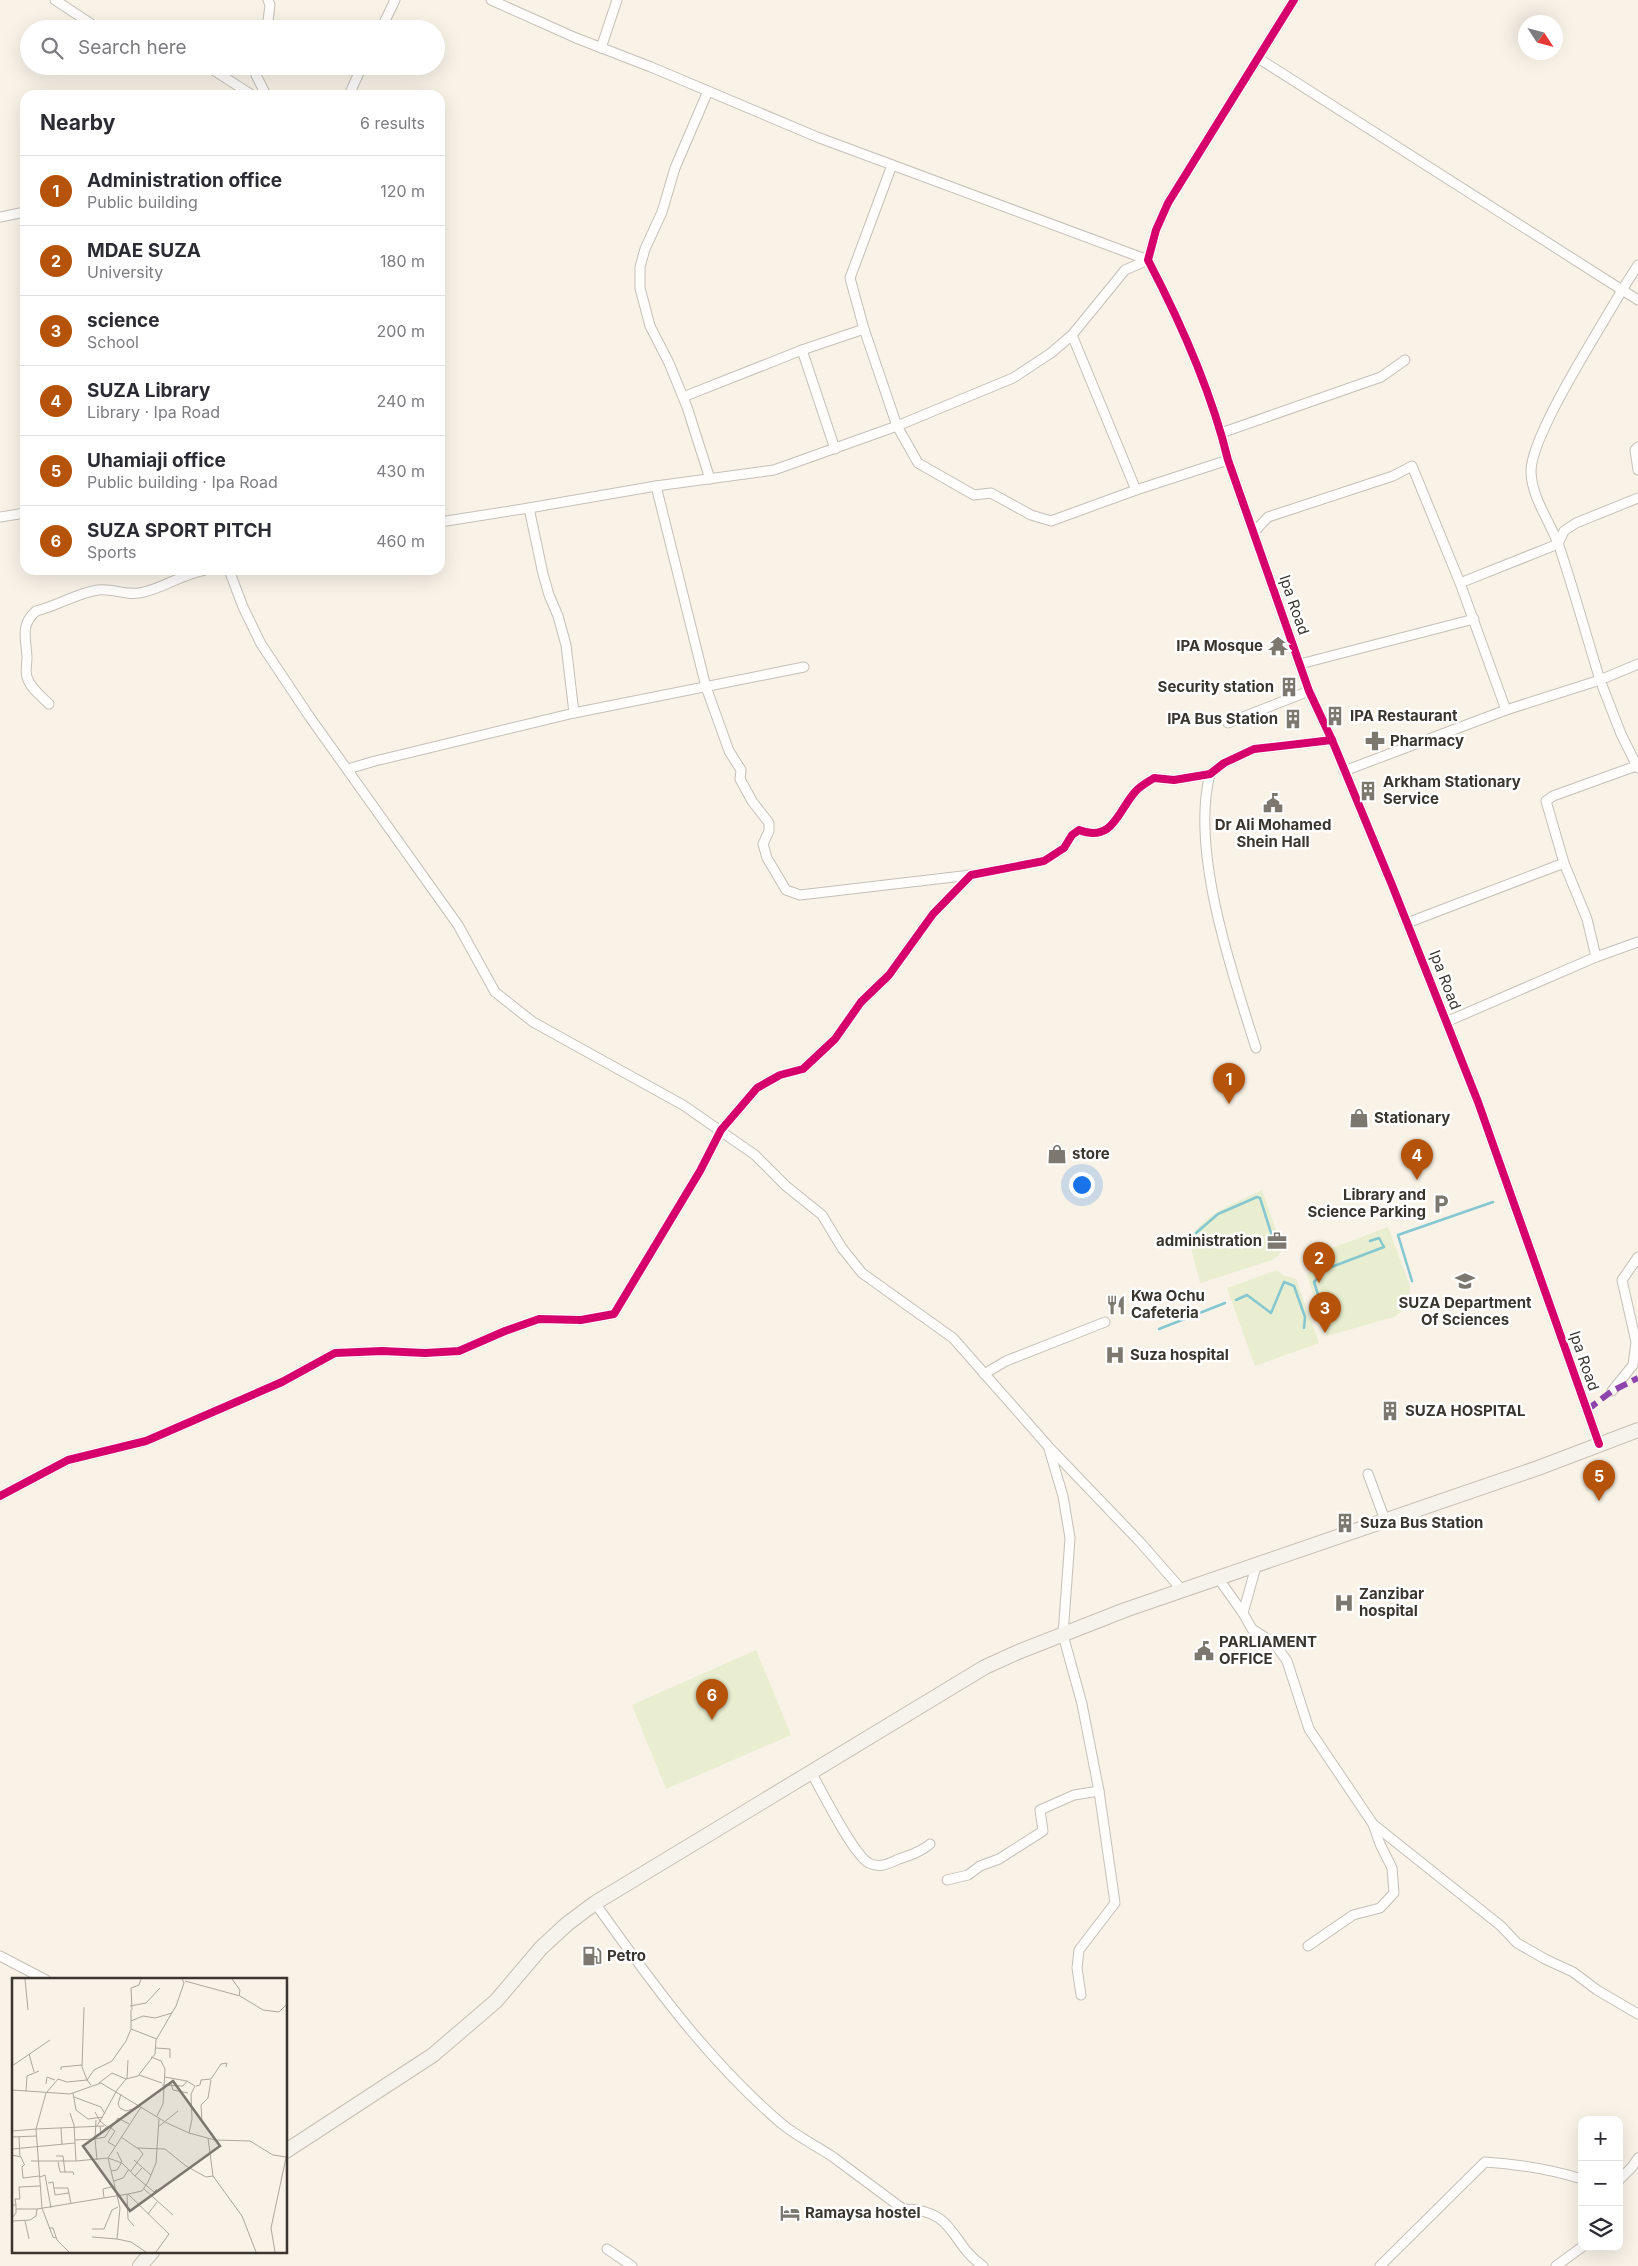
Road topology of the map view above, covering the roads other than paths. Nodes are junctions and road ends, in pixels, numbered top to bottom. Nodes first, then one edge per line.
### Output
1 (56, 0) edge
2 (268, 0) edge
3 (395, 0) edge
4 (492, 0) edge
5 (617, 0) edge
6 (1294, 0) edge
7 (86, 20) edge
8 (268, 20) edge
9 (385, 20) edge
10 (601, 48) junction
11 (1258, 58) junction
12 (222, 75) edge
13 (256, 75) edge
14 (358, 75) edge
15 (244, 90) edge
16 (264, 90) edge
17 (350, 90) edge
18 (708, 91) junction
19 (892, 165) junction
20 (20, 213) edge
21 (0, 217) edge
22 (1148, 260) junction
23 (1638, 265) edge
24 (1622, 290) junction
25 (1638, 300) edge
26 (864, 329) junction
27 (1072, 335) junction
28 (802, 350) junction
29 (1405, 360) dead end
30 (683, 398) junction
31 (897, 426) junction
32 (1221, 432) junction
33 (1638, 447) edge
34 (835, 449) junction
35 (1228, 460) junction
36 (1638, 470) edge
37 (710, 479) junction
38 (656, 486) junction
39 (1136, 490) junction
40 (1638, 498) edge
41 (529, 508) junction
42 (20, 514) edge
43 (0, 517) edge
44 (445, 521) edge
45 (1254, 532) junction
46 (1558, 544) junction
47 (191, 575) edge
48 (232, 575) edge
49 (1460, 583) junction
50 (1474, 618) junction
51 (1300, 664) junction
52 (1638, 664) edge
53 (804, 667) dead end
54 (1600, 680) junction
55 (706, 687) junction
56 (1309, 691) junction
57 (49, 704) dead end
58 (1506, 710) junction
59 (574, 713) junction
60 (1228, 723) dead end
61 (1332, 740) junction
62 (1637, 767) edge
63 (348, 769) junction
64 (1344, 771) junction
65 (1210, 774) junction
66 (1564, 863) junction
67 (972, 875) junction
68 (1407, 923) junction
69 (1638, 942) edge
70 (1596, 957) junction
71 (1446, 1022) junction
72 (1256, 1048) dead end
73 (721, 1130) junction
74 (1638, 1257) edge
75 (1105, 1322) dead end
76 (984, 1374) junction
77 (1612, 1391) dead end
78 (1638, 1430) edge
79 (1599, 1444) junction
80 (1048, 1446) junction
81 (1368, 1474) dead end
82 (0, 1496) edge
83 (1385, 1520) junction
84 (1257, 1564) junction
85 (1218, 1578) junction
86 (1182, 1590) junction
87 (1243, 1612) junction
88 (1063, 1635) junction
89 (811, 1772) junction
90 (1099, 1791) junction
91 (1374, 1824) junction
92 (930, 1844) dead end
93 (947, 1880) dead end
94 (594, 1902) junction
95 (1308, 1946) dead end
96 (0, 1956) edge
97 (42, 1978) edge
98 (1081, 1995) dead end
99 (1638, 2014) edge
100 (288, 2151) edge
101 (1638, 2158) edge
102 (1623, 2176) edge
103 (1578, 2178) edge
104 (607, 2250) dead end
105 (1578, 2250) edge
106 (150, 2254) edge
107 (140, 2266) edge
108 (632, 2266) edge
109 (983, 2266) edge
110 (1380, 2266) edge
111 (1556, 2266) edge

1 - 7 street
2 - 8 street
3 - 9 street
4 - 10 street
5 - 10 street
6 - 11 street
10 - 18 street
11 - 22 street
11 - 24 street
12 - 15 street
13 - 16 street
14 - 17 street
18 - 19 street
18 - 30 street
19 - 22 street
19 - 26 street
20 - 21 street
22 - 27 street
22 - 32 street, Ipa Road
23 - 24 street
24 - 25 street
24 - 46 street
26 - 28 street
26 - 31 street
27 - 31 street
27 - 39 street
28 - 30 street
28 - 34 street
29 - 32 street
30 - 37 street
31 - 34 street
31 - 39 street
32 - 35 street, Ipa Road
33 - 36 street
34 - 37 street
35 - 39 street
35 - 45 street, Ipa Road
37 - 38 street
38 - 41 street
38 - 55 street
40 - 46 street
41 - 44 street
41 - 59 street
42 - 43 street
45 - 49 street
45 - 51 street, Ipa Road
46 - 49 street
46 - 54 street
47 - 57 street
48 - 63 street
49 - 50 street
50 - 51 street
50 - 58 street
51 - 56 street, Ipa Road
52 - 54 street
53 - 55 street
54 - 58 street
54 - 62 street
55 - 59 street
55 - 67 street
56 - 60 street
56 - 61 street, Ipa Road
58 - 64 street
59 - 63 street
61 - 64 street, Ipa Road
61 - 65 street
62 - 66 street
63 - 73 street
64 - 68 street, Ipa Road
65 - 67 street
65 - 72 street
66 - 68 street
66 - 70 street
67 - 73 street
68 - 71 street, Ipa Road
69 - 70 street
70 - 71 street
71 - 79 street, Ipa Road
73 - 76 street
73 - 82 street
74 - 77 street
75 - 76 street
76 - 80 street
78 - 79 main road
79 - 83 main road
80 - 86 street
80 - 88 street
81 - 83 street
83 - 84 main road
84 - 85 main road
84 - 87 street
85 - 86 main road
85 - 87 street
86 - 88 main road
87 - 91 street
88 - 89 main road
88 - 90 street
89 - 92 street
89 - 94 main road
90 - 93 street
90 - 98 street
91 - 95 street
91 - 99 street
94 - 100 main road
94 - 109 street
96 - 97 street
101 - 102 street
103 - 110 street
104 - 108 street
105 - 111 street
106 - 107 main road

